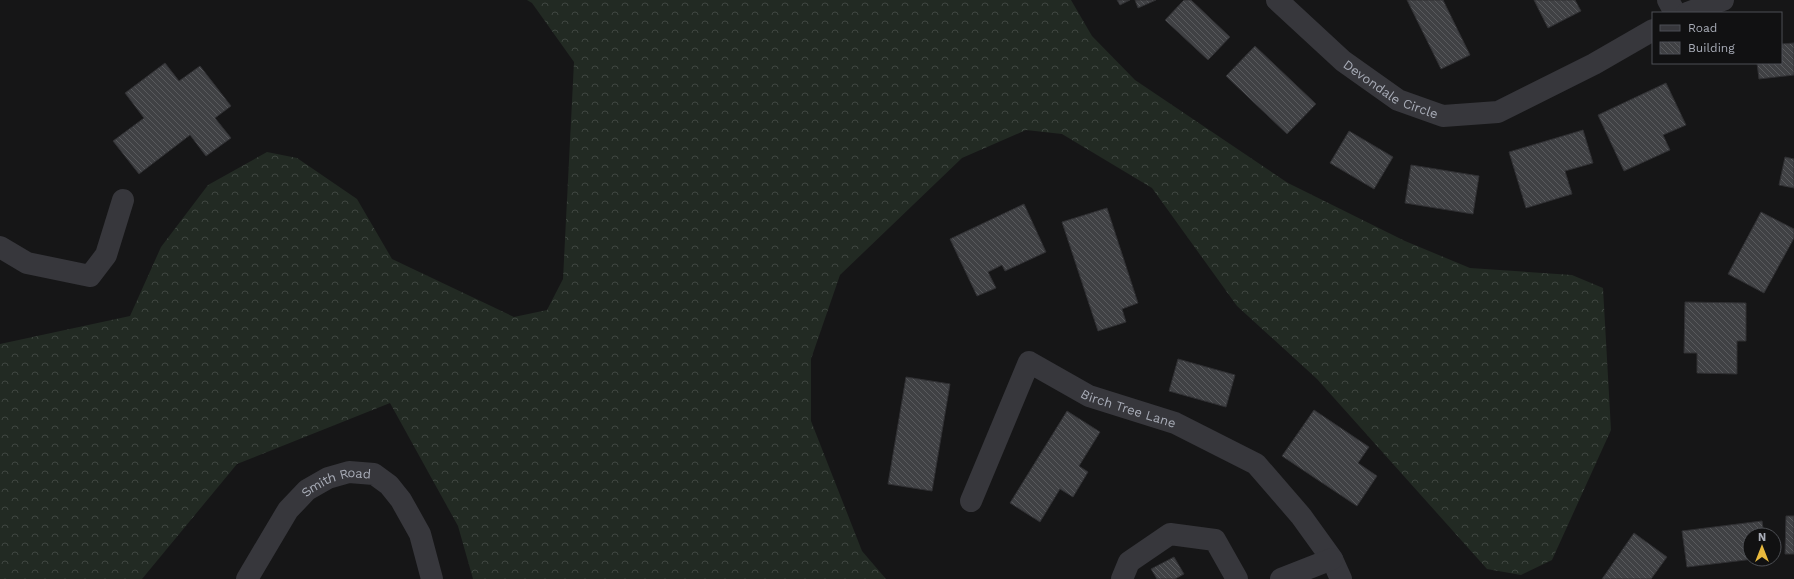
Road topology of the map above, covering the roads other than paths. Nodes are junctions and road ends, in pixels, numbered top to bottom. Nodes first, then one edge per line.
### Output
1 (1277, 0) edge
2 (1668, 0) edge
3 (1723, 0) edge
4 (1674, 12) edge
5 (1690, 12) edge
6 (1652, 31) edge
7 (123, 200) dead end
8 (0, 247) edge
9 (971, 501) dead end
10 (1332, 559) junction
11 (247, 579) edge
12 (432, 579) edge
13 (1122, 579) edge
14 (1237, 579) edge
15 (1281, 579) edge
16 (1341, 579) edge

1 - 6 street, Devondale Circle
2 - 4 street
3 - 5 street
7 - 8 street
9 - 10 street, Birch Tree Lane
10 - 15 street
10 - 16 street, Birch Tree Lane
11 - 12 street, Smith Road
13 - 14 street

